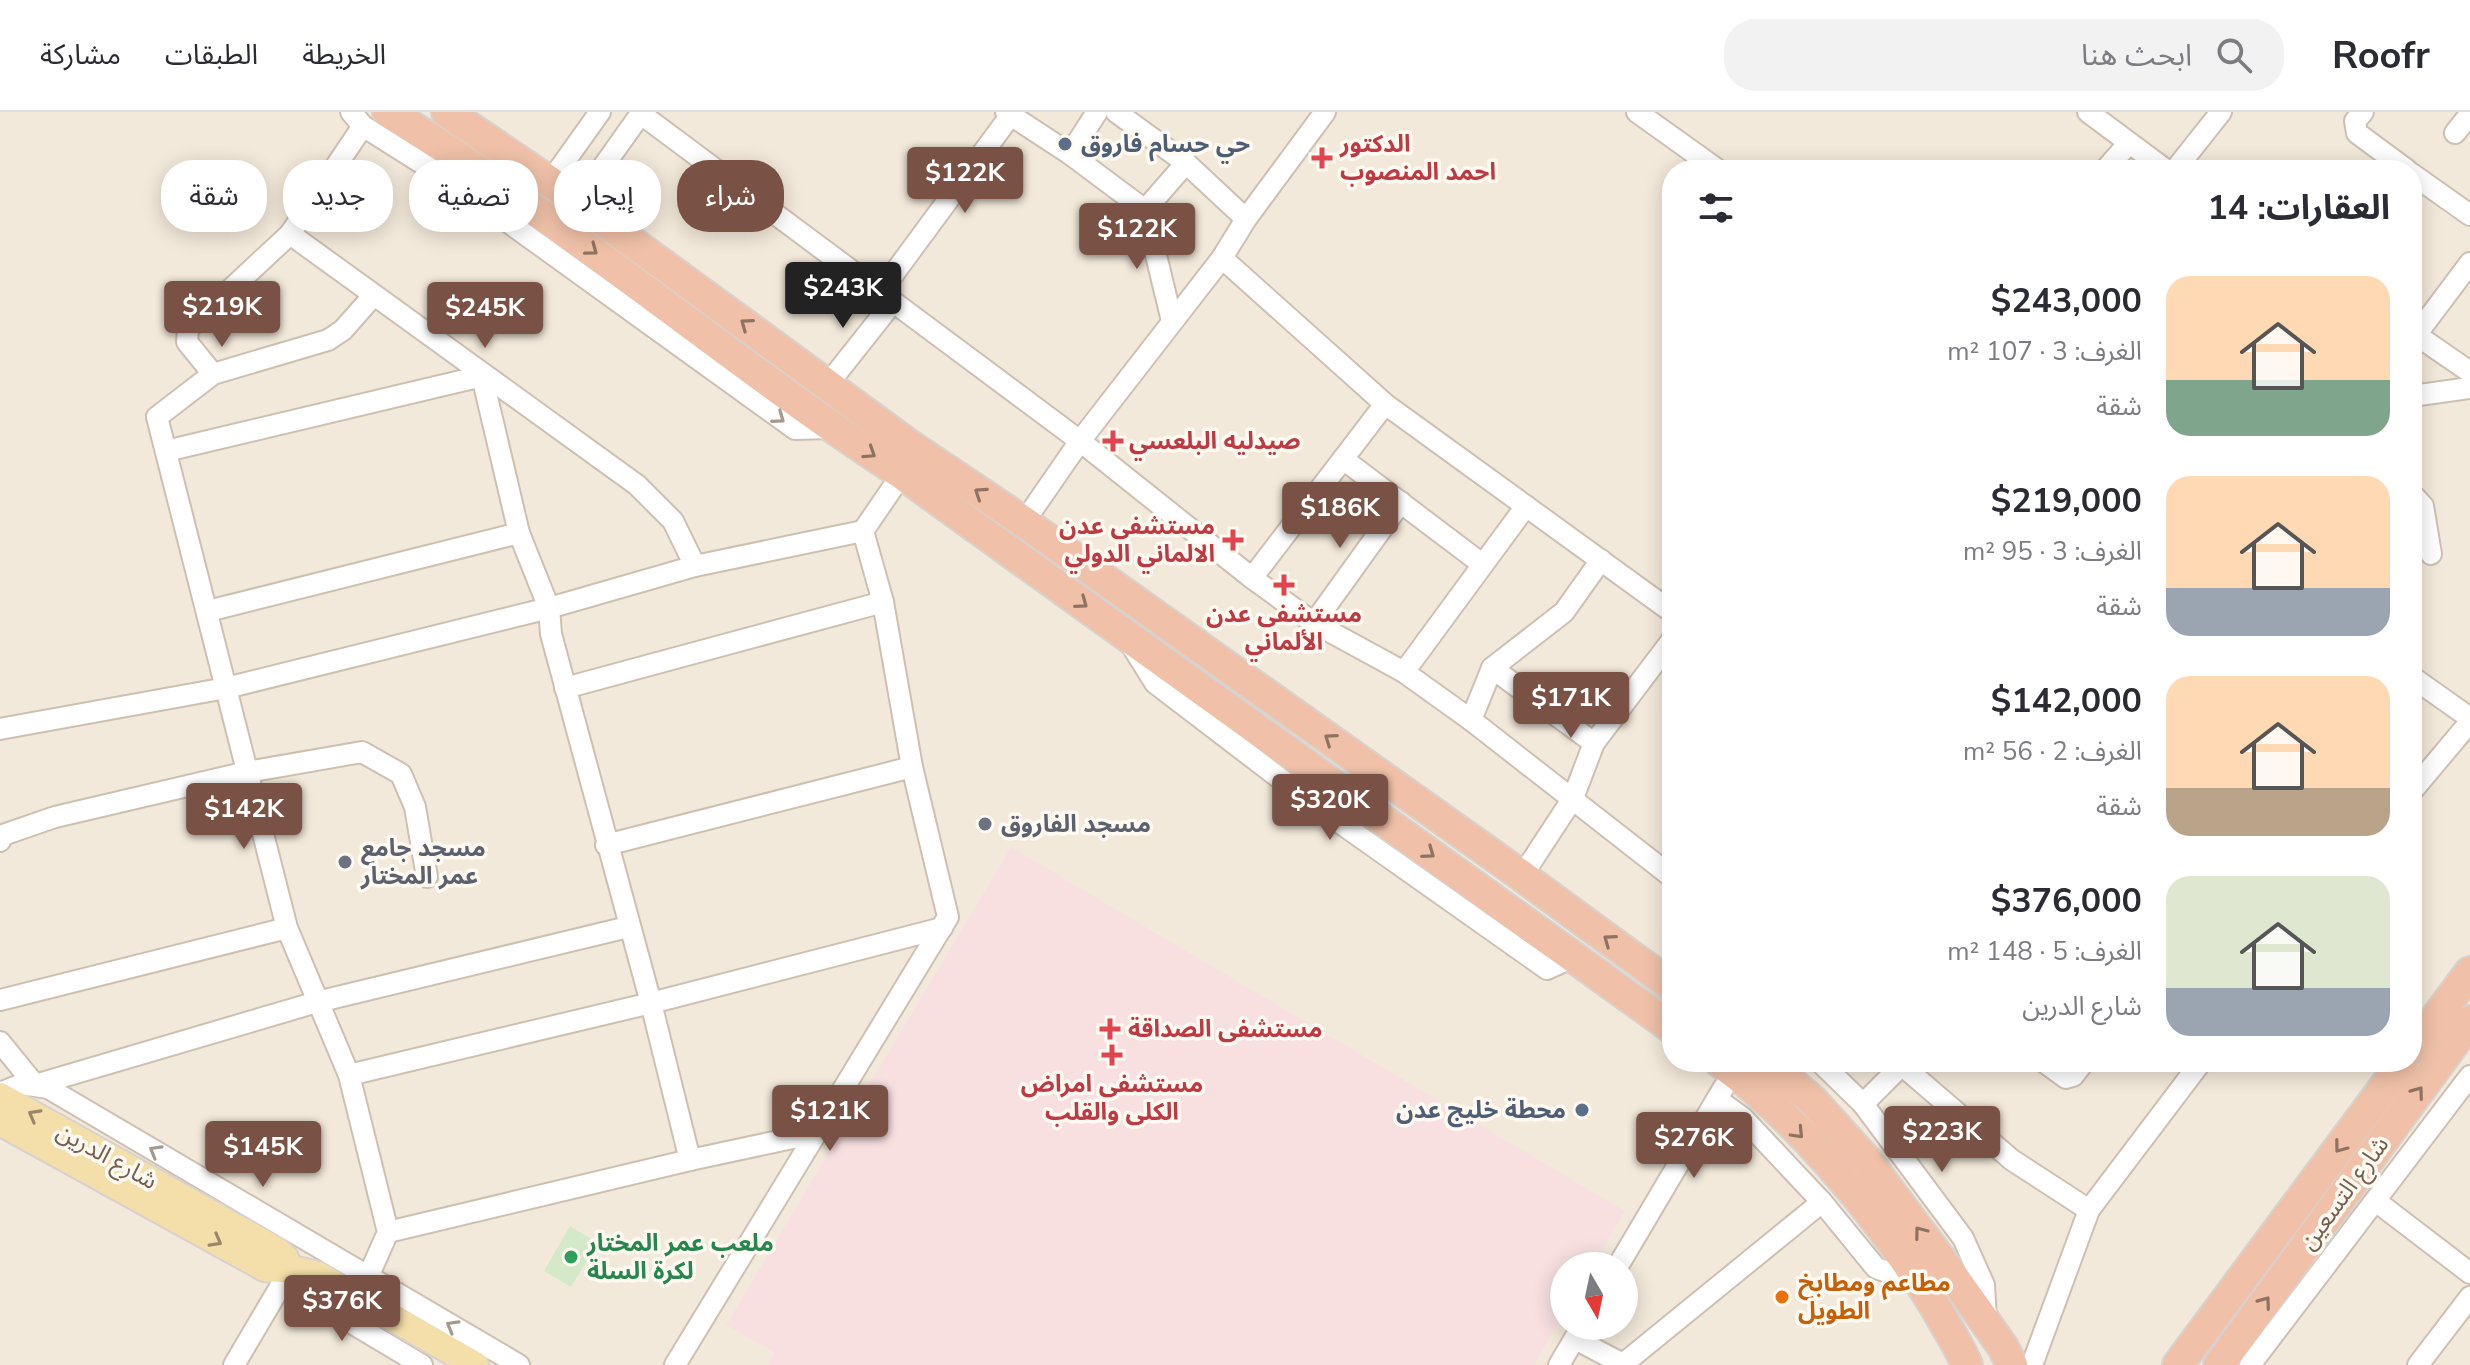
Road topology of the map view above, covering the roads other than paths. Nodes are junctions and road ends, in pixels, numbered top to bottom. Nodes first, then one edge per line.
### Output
1 (600, 112) edge
2 (1097, 112) edge
3 (1116, 112) edge
4 (1637, 112) edge
5 (2221, 112) edge
6 (2363, 112) edge
7 (450, 113) edge
8 (642, 113) edge
9 (1010, 113) edge
10 (1324, 113) edge
11 (2470, 114) edge
12 (2096, 115) edge
13 (383, 116) edge
14 (2455, 133) dead end
15 (2129, 143) junction
16 (1070, 154) junction
17 (608, 160) edge
18 (1704, 160) edge
19 (2114, 160) edge
20 (2152, 160) edge
21 (2183, 160) edge
22 (2393, 160) edge
23 (1186, 163) junction
24 (2422, 181) edge
25 (550, 182) junction
26 (554, 185) edge
27 (1145, 210) junction
28 (2470, 215) edge
29 (1246, 219) junction
30 (619, 232) edge
31 (290, 234) junction
32 (1222, 258) junction
33 (2470, 263) edge
34 (373, 296) junction
35 (887, 297) junction
36 (1172, 321) junction
37 (2422, 324) edge
38 (2422, 339) edge
39 (2470, 372) edge
40 (213, 374) junction
41 (482, 376) junction
42 (828, 384) junction
43 (2470, 388) edge
44 (2422, 395) edge
45 (1385, 404) junction
46 (1080, 441) junction
47 (166, 451) junction
48 (1343, 459) junction
49 (902, 474) junction
50 (1401, 502) junction
51 (2422, 505) edge
52 (1526, 506) junction
53 (1024, 522) junction
54 (863, 531) junction
55 (519, 533) junction
56 (2431, 554) dead end
57 (1601, 560) junction
58 (1482, 564) junction
59 (695, 566) junction
60 (1252, 578) junction
61 (883, 602) junction
62 (1662, 605) edge
63 (549, 608) junction
64 (208, 611) junction
65 (1314, 623) junction
66 (1662, 653) edge
67 (1492, 668) junction
68 (1404, 672) junction
69 (2422, 684) edge
70 (226, 688) junction
71 (565, 688) junction
72 (1471, 720) junction
73 (2470, 720) edge
74 (0, 729) edge
75 (1594, 743) junction
76 (912, 767) junction
77 (247, 772) junction
78 (2422, 779) edge
79 (1573, 798) junction
80 (0, 841) edge
81 (606, 845) junction
82 (1662, 869) edge
83 (1522, 876) junction
84 (427, 877) dead end
85 (628, 927) junction
86 (287, 928) junction
87 (942, 928) junction
88 (2470, 972) edge
89 (1662, 973) edge
90 (0, 1000) edge
91 (317, 1002) junction
92 (651, 1003) junction
93 (1662, 1021) edge
94 (2470, 1021) edge
95 (2422, 1037) edge
96 (0, 1042) edge
97 (2459, 1058) edge
98 (1725, 1072) edge
99 (1732, 1072) edge
100 (1780, 1072) edge
101 (1830, 1072) edge
102 (1893, 1072) edge
103 (1912, 1072) edge
104 (2058, 1072) edge
105 (2076, 1072) edge
106 (2193, 1072) edge
107 (2396, 1072) edge
108 (349, 1075) junction
109 (2470, 1076) edge
110 (35, 1085) junction
111 (0, 1094) edge
112 (1717, 1099) junction
113 (1863, 1104) junction
114 (0, 1122) edge
115 (816, 1133) junction
116 (690, 1160) junction
117 (1822, 1202) junction
118 (2377, 1202) junction
119 (2089, 1210) junction
120 (388, 1232) junction
121 (1626, 1252) edge
122 (2470, 1273) edge
123 (286, 1276) junction
124 (368, 1277) junction
125 (1923, 1285) junction
126 (2470, 1297) edge
127 (1573, 1340) edge
128 (1590, 1340) edge
129 (2000, 1345) edge
130 (1624, 1364) edge
131 (234, 1365) edge
132 (422, 1365) edge
133 (475, 1365) edge
134 (519, 1365) edge
135 (675, 1365) edge
136 (1559, 1365) edge
137 (1967, 1365) edge
138 (2031, 1365) edge
139 (2178, 1365) edge
140 (2219, 1365) edge
141 (2250, 1365) edge
142 (2418, 1365) edge

1 - 25 street
2 - 16 street
3 - 23 street
4 - 18 street
5 - 21 street
6 - 22 street
7 - 25 highway
8 - 17 street
8 - 35 street
9 - 16 street
9 - 35 street
10 - 29 street
11 - 14 street
12 - 15 street
13 - 31 street
13 -> 49 highway
15 - 19 street
15 - 20 street
16 - 27 street
23 - 27 street
23 - 29 street
24 - 28 street
25 - 26 highway
27 - 36 street
29 - 32 street
42 -> 30 highway
31 - 34 street
31 - 40 street
32 - 36 street
32 - 45 street
33 - 37 street
34 - 40 street
34 - 41 street
35 - 42 street
35 - 46 street
36 - 46 street
38 - 39 street
40 - 47 street
41 - 47 street
41 - 55 street
41 - 59 street
53 -> 42 highway
43 - 44 street
45 - 48 street
45 - 52 street
46 - 53 street
46 - 60 street
47 - 64 street
48 - 50 street
48 - 60 street
49 - 54 street
49 -> 93 highway
50 - 58 street
50 - 65 street
51 - 56 street
52 - 57 street
52 - 58 street
83 -> 53 highway
54 - 59 street
54 - 61 street
55 - 63 street
55 - 64 street
57 - 62 street
57 - 67 street
58 - 68 street
59 - 63 street
60 - 65 street
61 - 71 street
61 - 76 street
63 - 70 street
63 - 71 street
64 - 70 street
65 - 68 street
66 - 75 street
67 - 72 street
67 - 75 street
68 - 72 street
69 - 73 street
70 - 74 street
70 - 77 street
71 - 81 street
72 - 79 street
73 - 78 street
75 - 79 street
76 - 81 street
76 - 87 street
77 - 80 street
77 - 84 street
77 - 86 street
79 - 82 street
79 - 83 street
81 - 85 street
89 -> 83 highway
85 - 91 street
85 - 92 street
86 - 90 street
86 - 91 street
87 - 92 street
87 - 115 street
88 - 95 highway
91 - 108 street
91 - 110 street
92 - 108 street
92 - 116 street
94 - 97 highway, شارع التسعين
96 - 110 street
140 -> 97 highway, شارع التسعين
98 - 112 street
99 -> 125 highway
129 -> 100 highway
101 - 113 street
102 - 113 street
103 - 119 street
104 - 105 street
106 - 119 street
107 -> 139 highway, شارع التسعين
108 - 120 street
109 - 118 street
110 - 111 street
124 -> 110 street
123 -> 111 main road, شارع الدرين
112 - 117 street
112 - 121 street
113 - 129 street
114 -> 123 main road, شارع الدرين
115 - 116 street
115 - 135 street
116 - 120 street
117 - 125 street
117 - 130 street
118 - 122 street
118 - 141 street
119 - 138 street
120 - 124 street
123 - 131 street
123 - 132 street
123 - 133 main road, شارع الدرين
134 -> 124 street
125 - 137 highway
126 - 142 street
127 - 136 street
128 - 130 street
129 - 138 highway

